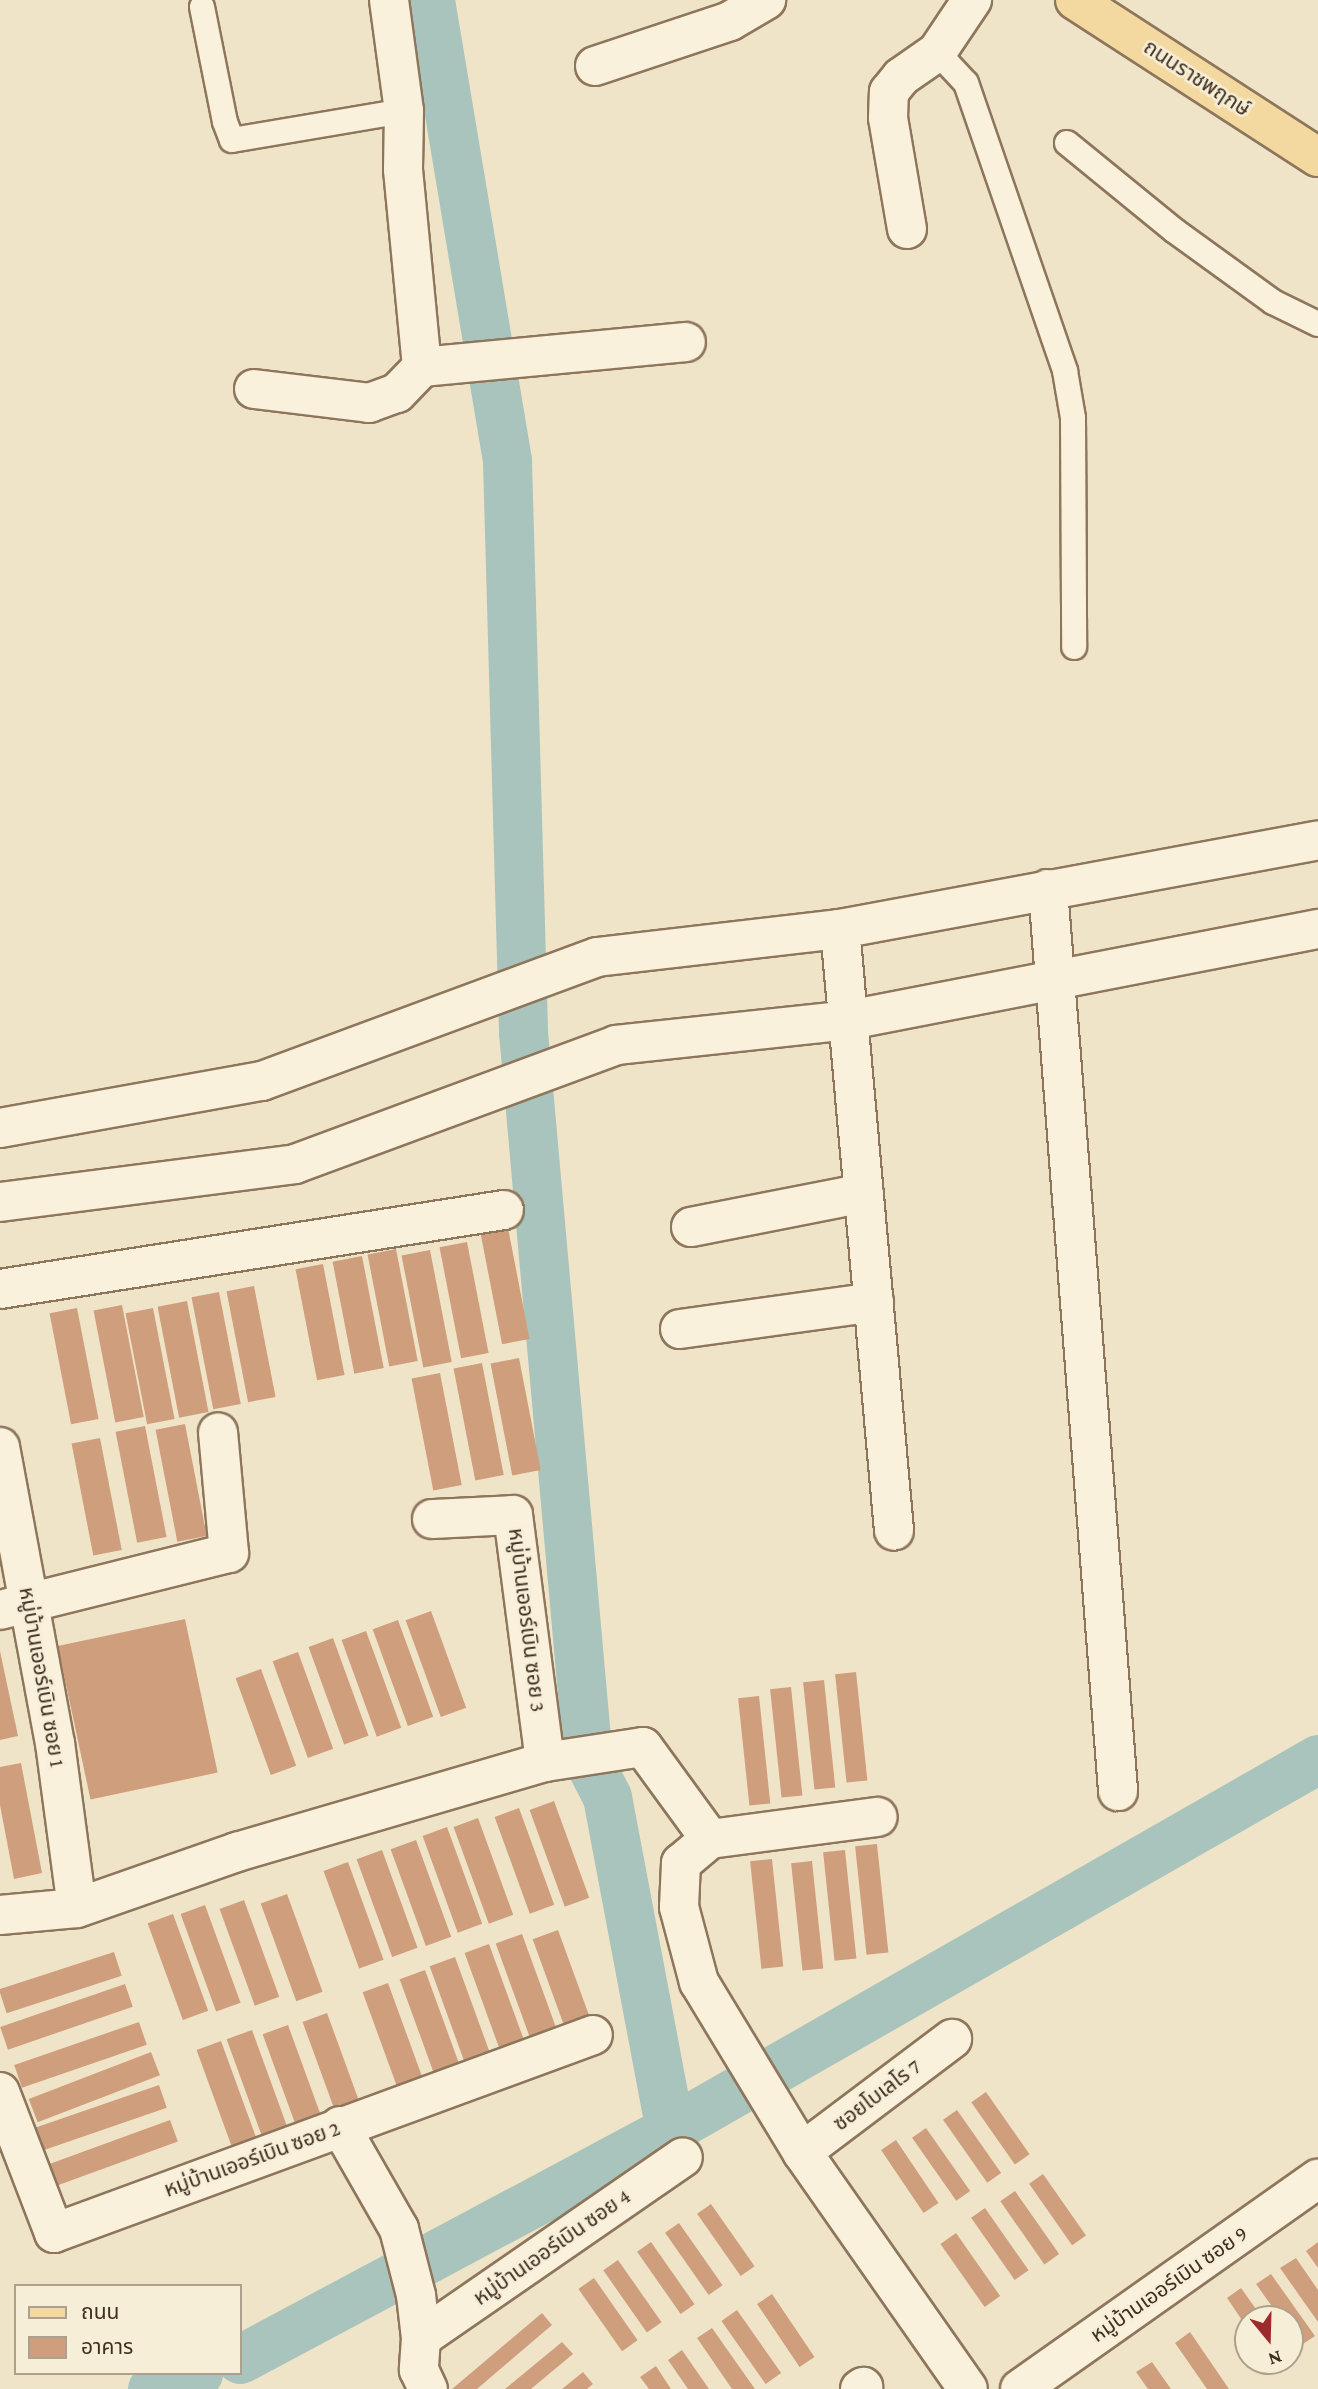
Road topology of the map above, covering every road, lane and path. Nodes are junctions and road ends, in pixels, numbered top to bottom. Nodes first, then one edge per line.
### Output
1 (389, 0) edge
2 (766, 0) edge
3 (972, 0) edge
4 (1075, 0) edge
5 (202, 7) dead end
6 (937, 52) junction
7 (595, 66) dead end
8 (404, 111) junction
9 (1068, 143) dead end
10 (1318, 157) edge
11 (907, 229) dead end
12 (1318, 324) edge
13 (686, 342) dead end
14 (422, 367) junction
15 (254, 389) dead end
16 (1074, 647) dead end
17 (1318, 840) edge
18 (1048, 889) junction
19 (840, 929) junction
20 (1318, 929) edge
21 (1055, 978) junction
22 (849, 1020) junction
23 (0, 1128) edge
24 (864, 1193) junction
25 (0, 1202) edge
26 (504, 1210) dead end
27 (691, 1227) dead end
28 (0, 1289) edge
29 (874, 1302) junction
30 (680, 1329) dead end
31 (218, 1433) dead end
32 (0, 1447) edge
33 (432, 1519) dead end
34 (894, 1531) dead end
35 (15, 1608) edge
36 (547, 1762) junction
37 (1118, 1791) dead end
38 (878, 1817) dead end
39 (710, 1839) junction
40 (77, 1908) junction
41 (2, 1917) edge
42 (593, 2035) dead end
43 (952, 2039) dead end
44 (0, 2092) edge
45 (340, 2126) junction
46 (802, 2152) junction
47 (682, 2157) dead end
48 (1318, 2179) edge
49 (421, 2338) junction
50 (428, 2389) edge
51 (968, 2389) edge
52 (1020, 2389) edge

1 - 8 street
2 - 7 street
3 - 6 street
4 - 10 main road, ถนนราชพฤกษ์
5 - 8 lane
6 - 11 street
6 - 16 lane
8 - 14 street
9 - 12 lane
13 - 14 street
14 - 15 street
17 - 18 street
18 - 19 street
18 - 21 street
19 - 22 street
19 - 23 street
20 - 21 street
21 - 22 street
21 - 37 street
22 - 24 street
22 - 25 street
24 - 27 street
24 - 29 street
26 - 28 street
29 - 30 street
29 - 34 street
31 - 35 street
32 - 35 street, หมู่บ้านเออร์เบิน ซอย 1
33 - 36 street, หมู่บ้านเออร์เบิน ซอย 3
35 - 40 street, หมู่บ้านเออร์เบิน ซอย 1
36 - 39 street
36 - 40 street
38 - 39 street
39 - 46 street
40 - 41 street
42 - 45 street, หมู่บ้านเออร์เบิน ซอย 2
43 - 46 street, ซอยโบเลโร 7
44 - 45 street, หมู่บ้านเออร์เบิน ซอย 2
45 - 49 street
46 - 51 street
47 - 49 street, หมู่บ้านเออร์เบิน ซอย 4
48 - 52 street, หมู่บ้านเออร์เบิน ซอย 9
49 - 50 street

